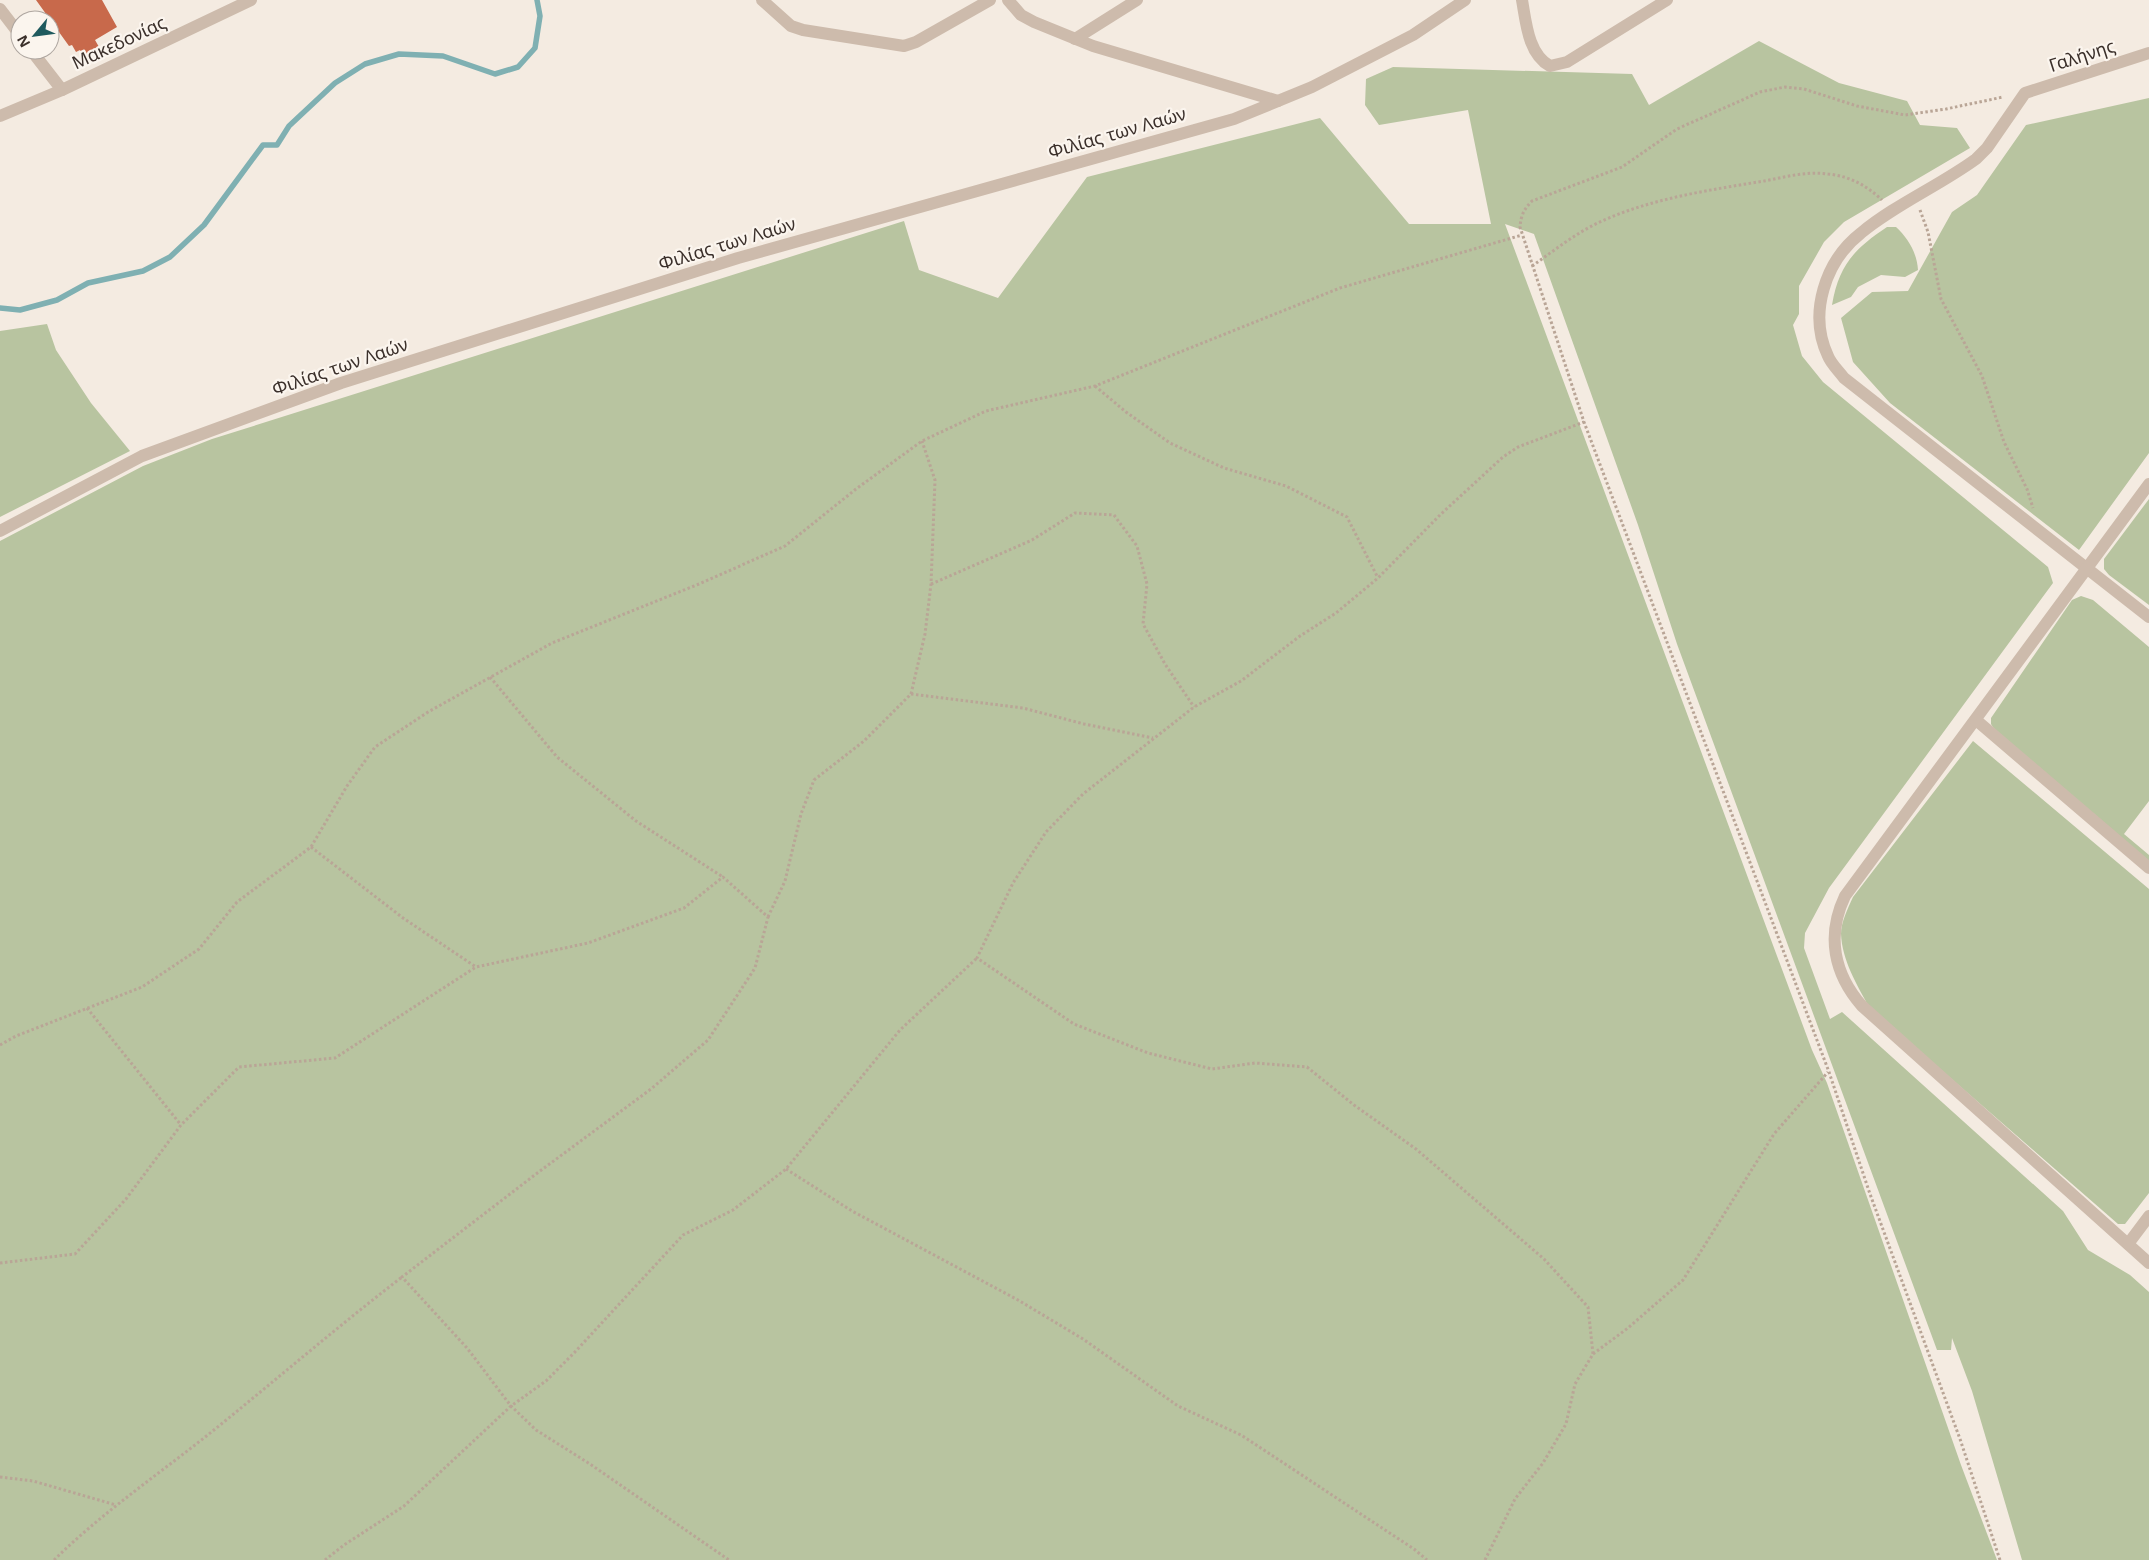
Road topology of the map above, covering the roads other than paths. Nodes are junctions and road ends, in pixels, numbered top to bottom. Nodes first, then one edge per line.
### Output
1 (251, 0) edge
2 (762, 0) edge
3 (990, 0) edge
4 (1008, 0) edge
5 (1137, 0) edge
6 (1465, 0) edge
7 (1522, 0) edge
8 (1667, 0) edge
9 (0, 9) edge
10 (10, 22) edge
11 (1075, 39) junction
12 (2149, 53) edge
13 (39, 60) edge
14 (62, 90) junction
15 (1278, 101) junction
16 (0, 116) edge
17 (2149, 484) edge
18 (0, 531) edge
19 (2087, 570) junction
20 (2149, 617) edge
21 (1976, 720) junction
22 (2149, 868) edge
23 (2149, 1216) edge
24 (2128, 1244) junction
25 (2149, 1263) edge

1 - 14 street, Μακεδονίας
2 - 3 street
4 - 11 street
5 - 11 street
6 - 15 street, Φιλίας των Λαών
7 - 8 street
9 - 10 street
11 - 15 street
12 - 19 street, Γαλήνης
13 - 14 street
14 - 16 street, Μακεδονίας
15 - 18 street, Φιλίας των Λαών
17 - 19 street
19 - 20 street
19 - 21 street
21 - 22 street
21 - 24 street
23 - 24 street
24 - 25 street

